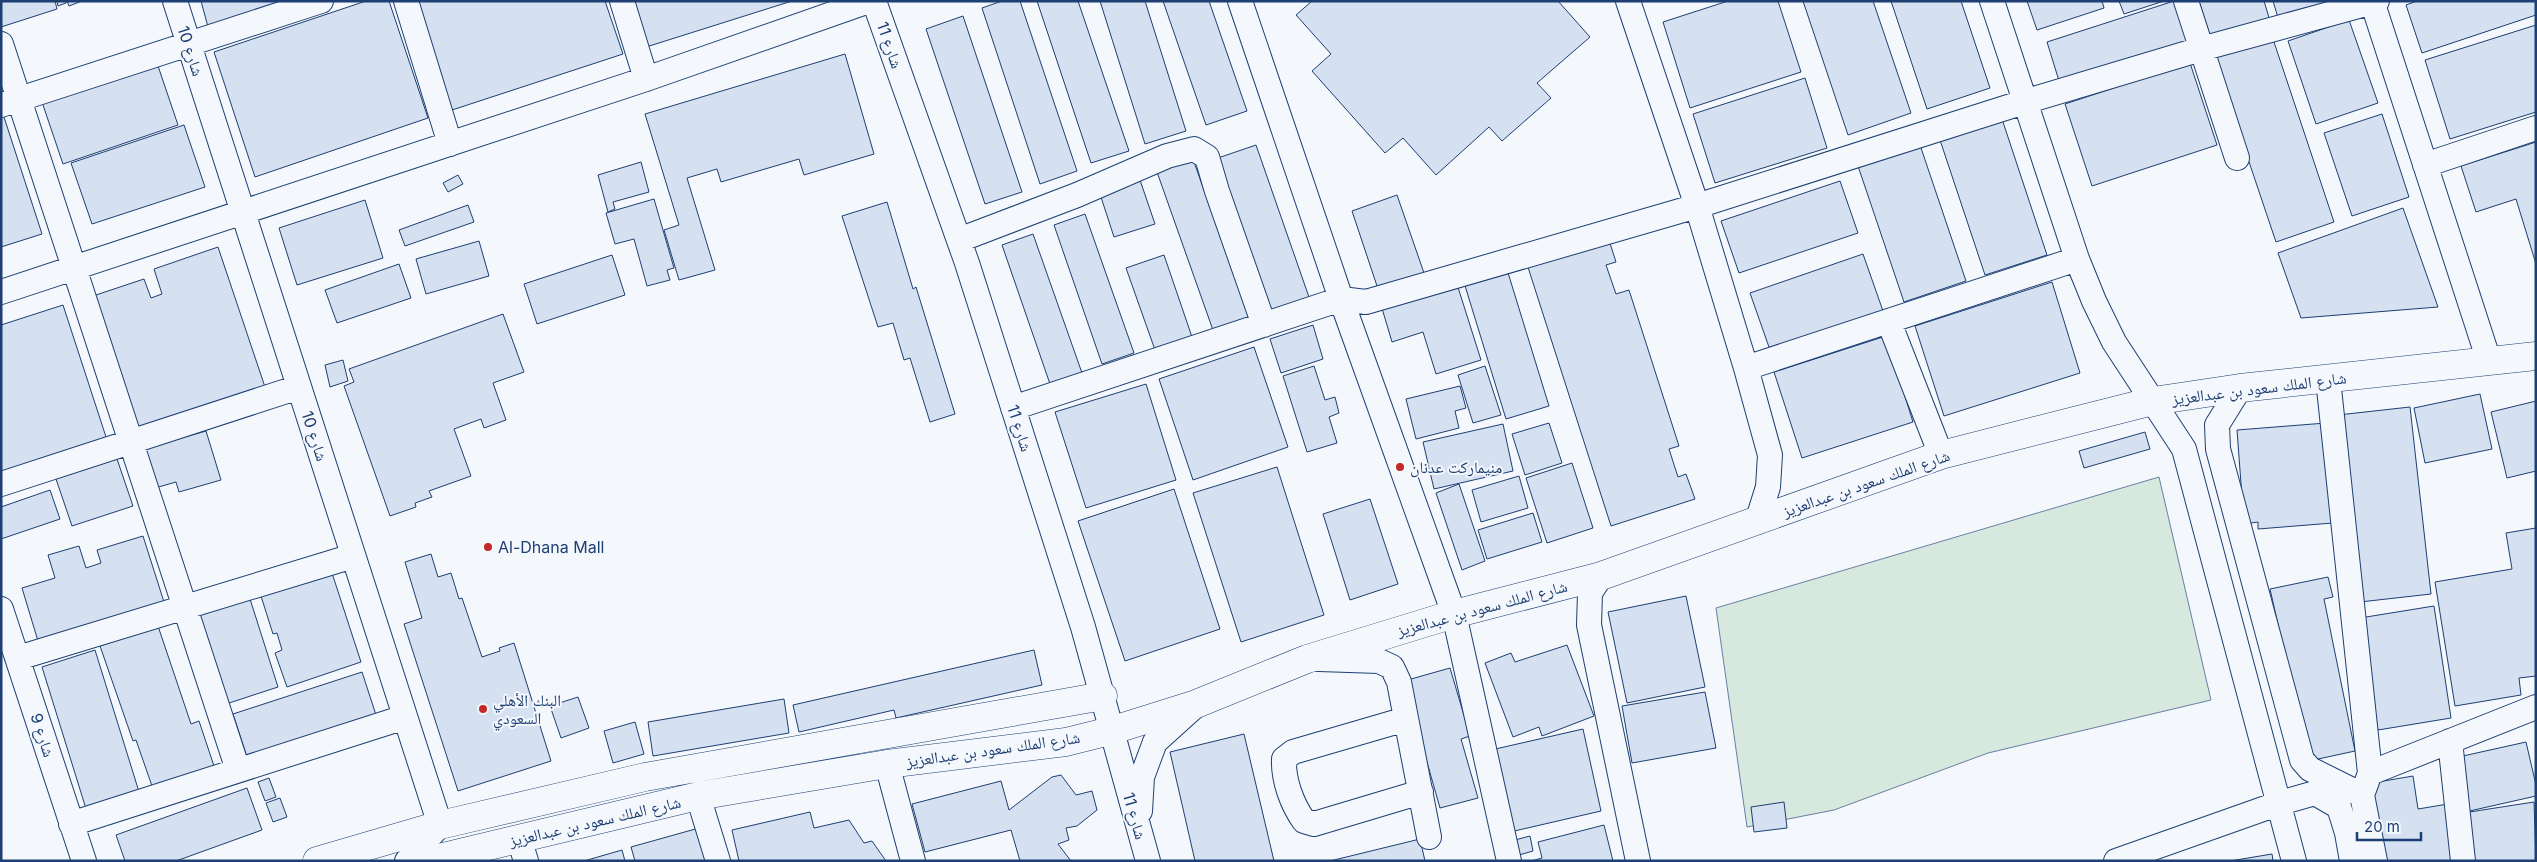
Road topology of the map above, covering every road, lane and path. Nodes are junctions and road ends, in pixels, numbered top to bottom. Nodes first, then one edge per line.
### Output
1 (175, 1) edge
2 (321, 1) edge
3 (406, 1) edge
4 (622, 1) edge
5 (869, 1) edge
6 (874, 1) edge
7 (1240, 1) edge
8 (1628, 1) edge
9 (1992, 1) edge
10 (2186, 1) edge
11 (2374, 2) edge
12 (1, 44) edge
13 (189, 44) junction
14 (2201, 49) junction
15 (646, 79) junction
16 (10, 102) edge
17 (2024, 102) junction
18 (2536, 128) edge
19 (450, 144) junction
20 (2237, 158) dead end
21 (2425, 165) junction
22 (1696, 206) junction
23 (242, 212) junction
24 (959, 240) junction
25 (2078, 258) junction
26 (73, 268) junction
27 (1, 292) edge
28 (1341, 299) junction
29 (1889, 322) junction
30 (1264, 325) junction
31 (2536, 356) edge
32 (2489, 361) junction
33 (1746, 368) junction
34 (2328, 379) junction
35 (299, 387) junction
36 (2240, 388) junction
37 (2153, 401) junction
38 (1013, 408) junction
39 (130, 442) junction
40 (1941, 455) junction
41 (1, 484) edge
42 (1757, 522) junction
43 (353, 556) junction
44 (1601, 576) junction
45 (184, 606) junction
46 (1, 609) edge
47 (1454, 614) junction
48 (18, 658) junction
49 (1307, 659) junction
50 (1103, 696) junction
51 (1196, 704) junction
52 (2536, 707) edge
53 (405, 717) junction
54 (1406, 719) junction
55 (1110, 731) junction
56 (2450, 741) junction
57 (887, 764) junction
58 (238, 770) junction
59 (2370, 773) junction
60 (1421, 792) junction
61 (2362, 795) junction
62 (698, 796) junction
63 (2280, 802) junction
64 (71, 824) junction
65 (440, 825) junction
66 (1139, 830) junction
67 (1429, 837) dead end
68 (522, 850) edge
69 (84, 861) edge
70 (317, 861) edge
71 (407, 861) edge
72 (426, 861) edge
73 (718, 861) edge
74 (913, 861) edge
75 (1148, 861) edge
76 (1509, 861) edge
77 (1638, 861) edge
78 (2116, 861) edge
79 (2294, 861) edge
80 (2352, 861) edge
81 (2375, 861) edge
82 (2463, 861) edge

1 - 13 street, شارع 10
2 - 13 street
3 - 19 street
4 - 15 street
5 - 15 street
6 - 24 street, شارع 11
7 - 28 street
8 - 22 street
9 - 17 street
10 - 14 street
11 - 14 street
11 - 21 street
12 - 16 street
13 - 16 street
13 - 23 street, شارع 10
14 - 17 street
14 - 20 street
15 - 19 street
16 - 26 street
17 - 22 street
17 - 25 street
18 - 21 street
19 - 23 street
21 - 32 street
22 - 28 street
22 - 33 street
23 - 26 street
23 - 35 street, شارع 10
24 - 30 street
24 - 38 street, شارع 11
25 - 29 street
25 - 37 street
26 - 27 street
26 - 39 street
28 - 30 street
28 - 47 street
29 - 33 street
29 - 40 street
30 - 38 street
31 - 32 main road, شارع الملك سعود بن عبدالعزيز
32 - 34 main road, شارع الملك سعود بن عبدالعزيز
33 - 42 street
34 - 36 main road, شارع الملك سعود بن عبدالعزيز
34 - 59 street
35 - 39 street
35 - 43 street, شارع 10
36 - 37 main road, شارع الملك سعود بن عبدالعزيز
36 - 61 street
37 - 40 main road, شارع الملك سعود بن عبدالعزيز
37 - 63 street
38 - 50 street, شارع 11
39 - 41 street
39 - 45 street
40 - 42 main road, شارع الملك سعود بن عبدالعزيز
42 - 44 main road, شارع الملك سعود بن عبدالعزيز
43 - 45 street
43 - 53 street, شارع 10
44 - 47 main road, شارع الملك سعود بن عبدالعزيز
44 - 77 street
45 - 48 street
45 - 58 street
46 - 48 street, شارع 9
47 - 49 main road, شارع الملك سعود بن عبدالعزيز
47 - 76 street
48 - 64 street, شارع 9
49 - 51 main road, شارع الملك سعود بن عبدالعزيز
49 - 54 street
50 - 55 street, شارع 11
50 - 65 main road, شارع الملك سعود بن عبدالعزيز
51 - 55 main road, شارع الملك سعود بن عبدالعزيز
51 - 66 street
52 - 56 street
53 - 58 street
53 - 65 street, شارع 10
54 - 60 street
54 - 60 street
55 - 57 main road, شارع الملك سعود بن عبدالعزيز
55 - 66 street, شارع 11
56 - 59 street
56 - 82 street
57 - 62 main road, شارع الملك سعود بن عبدالعزيز
57 - 74 street
58 - 64 street
59 - 61 street
60 - 67 street
61 - 81 street
62 - 68 main road, شارع الملك سعود بن عبدالعزيز
62 - 73 street
63 - 78 street
63 - 79 street
63 - 80 street
64 - 69 street, شارع 9
65 - 70 main road, شارع الملك سعود بن عبدالعزيز
65 - 71 street
66 - 75 street, شارع 11
68 - 72 main road, شارع الملك سعود بن عبدالعزيز

